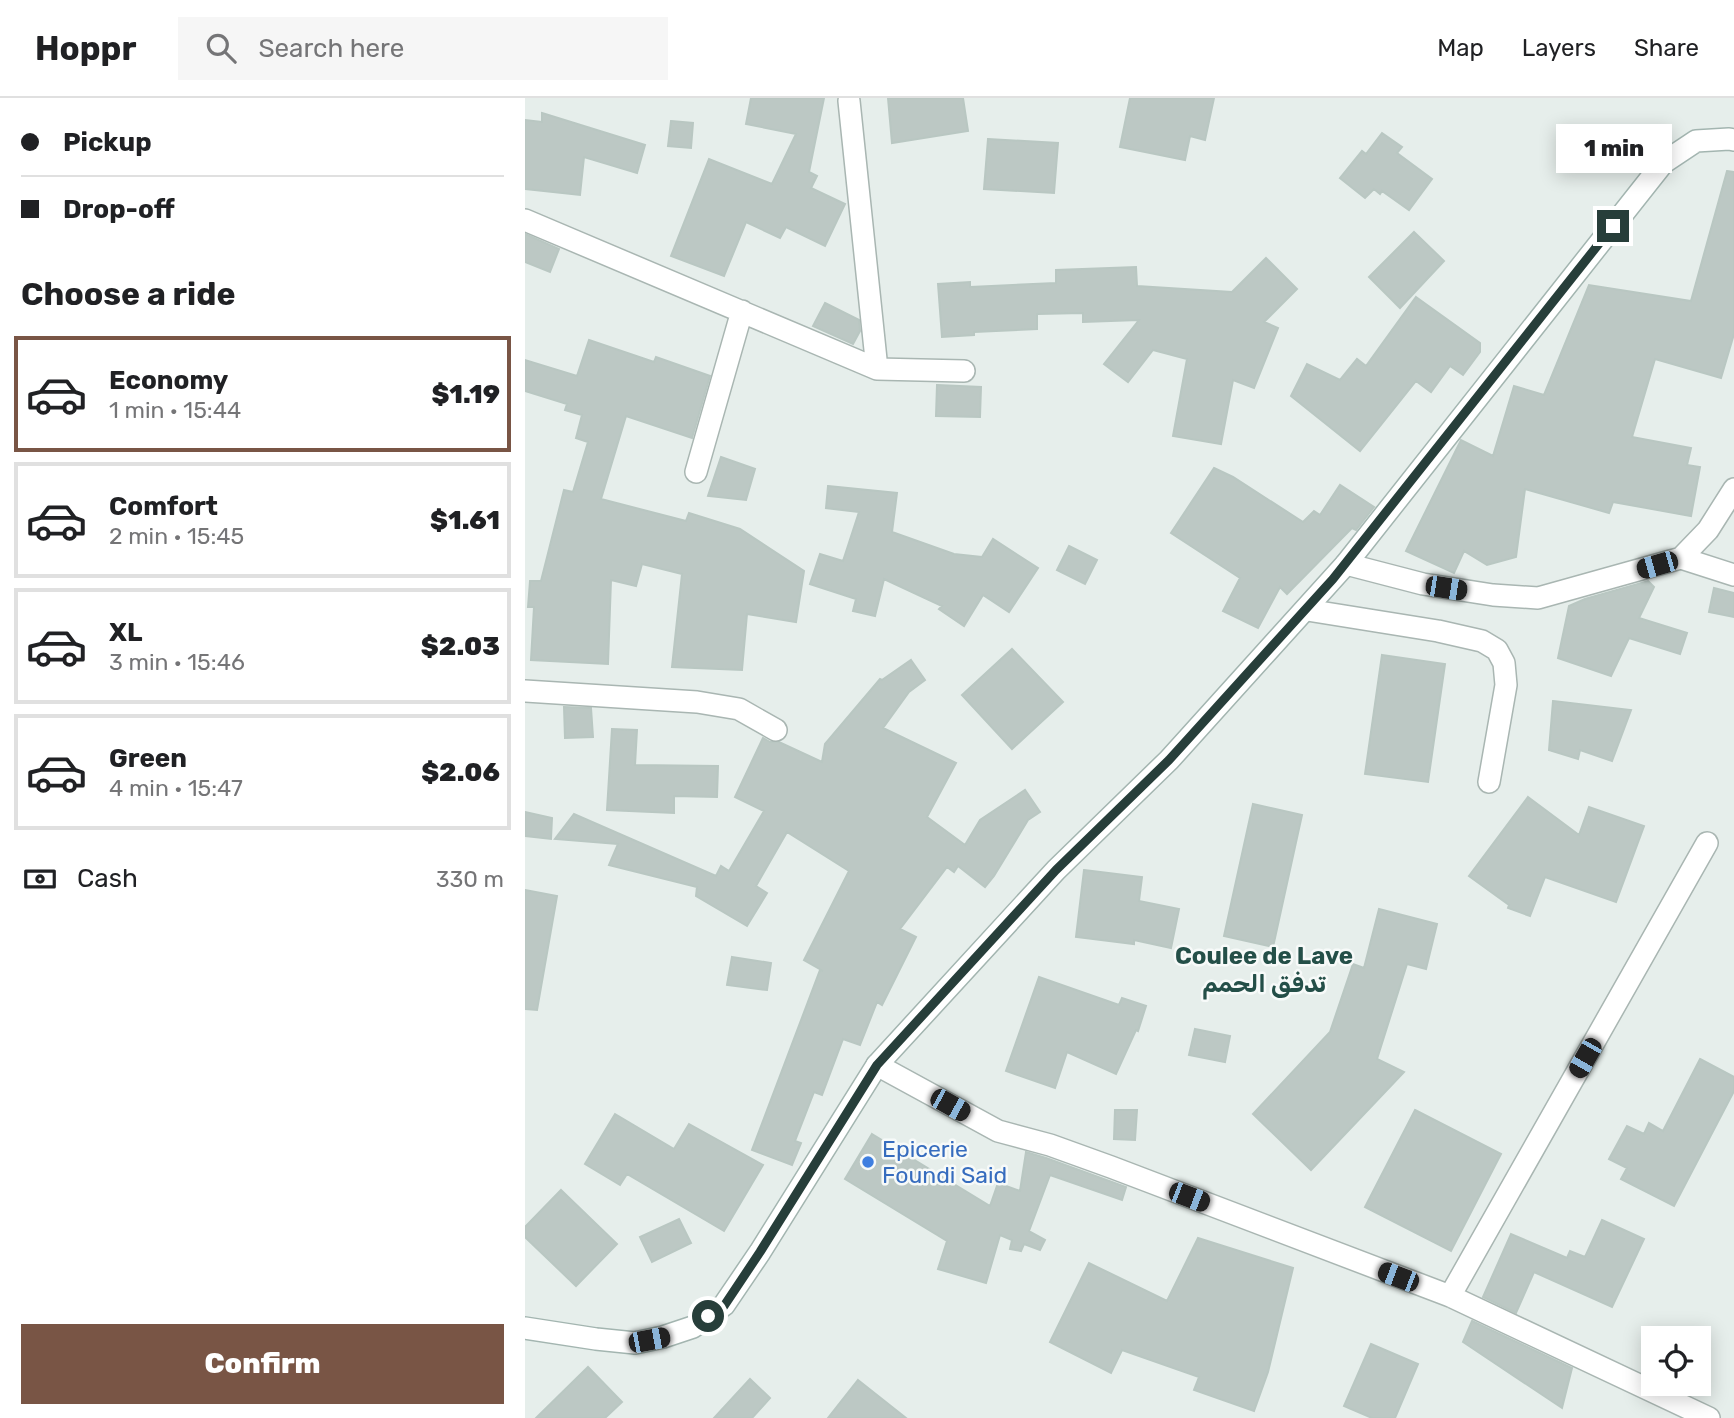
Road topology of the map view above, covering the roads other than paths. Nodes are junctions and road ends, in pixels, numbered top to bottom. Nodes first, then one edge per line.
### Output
1 (849, 101) dead end
2 (1734, 141) edge
3 (525, 220) edge
4 (742, 311) junction
5 (877, 369) junction
6 (964, 371) dead end
7 (696, 472) dead end
8 (1734, 489) edge
9 (1681, 558) junction
10 (1346, 564) junction
11 (1734, 575) edge
12 (1307, 610) junction
13 (525, 691) edge
14 (776, 730) dead end
15 (1489, 782) dead end
16 (1707, 843) dead end
17 (877, 1065) junction
18 (1450, 1296) junction
19 (525, 1328) edge
20 (1709, 1418) edge

1 - 5 street
2 - 10 street
3 - 4 street
4 - 5 street
4 - 7 street
5 - 6 street
8 - 9 street
9 - 10 street
9 - 11 street
10 - 12 street
12 - 15 street
12 - 17 street
13 - 14 street
16 - 18 street
17 - 18 street
17 - 19 street
18 - 20 street

